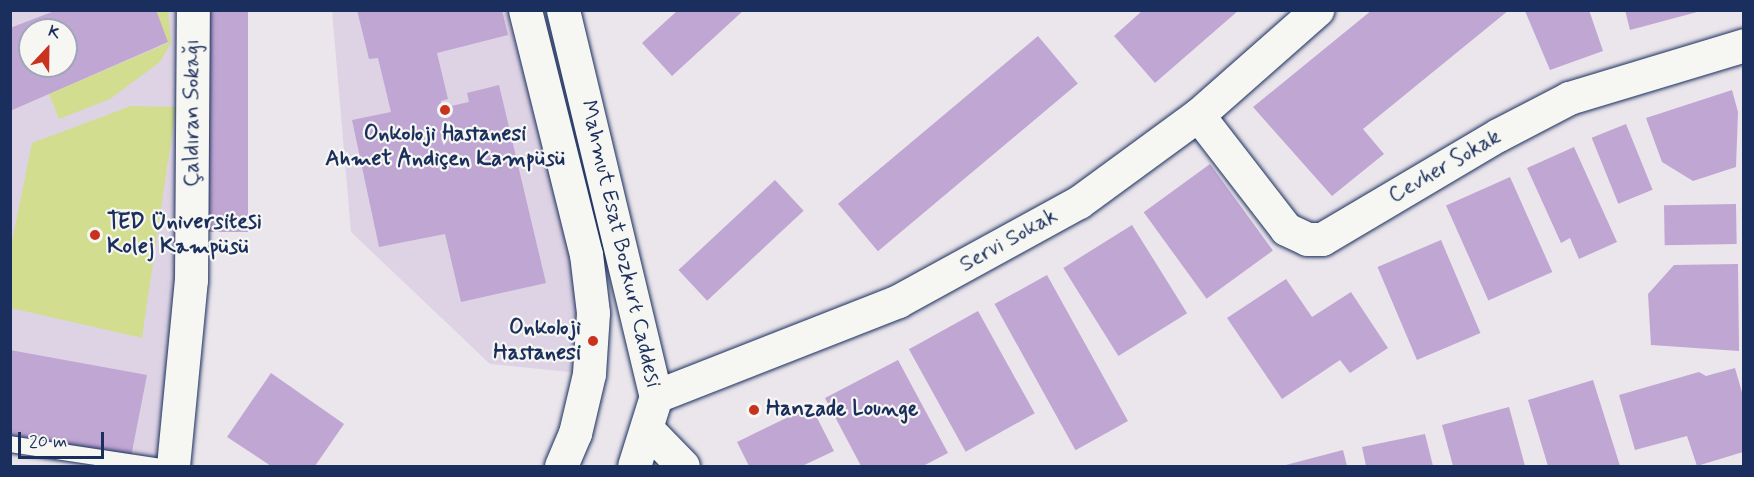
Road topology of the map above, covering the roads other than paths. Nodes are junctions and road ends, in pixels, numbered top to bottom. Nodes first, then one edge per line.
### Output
1 (193, 10) edge
2 (525, 10) edge
3 (563, 10) edge
4 (1317, 10) edge
5 (1743, 45) edge
6 (1197, 115) junction
7 (656, 396) junction
8 (648, 430) junction
9 (10, 444) edge
10 (156, 466) edge
11 (172, 466) edge
12 (561, 466) edge
13 (633, 466) edge
14 (683, 466) edge

1 - 11 street, Çaldıran Sokağı
2 - 12 street, Mahmut Esat Bozkurt Caddesi
3 - 7 street, Mahmut Esat Bozkurt Caddesi
4 - 6 street, Servi Sokak
5 - 6 street, Cevher Sokak
6 - 7 street, Servi Sokak
7 - 8 street, Mahmut Esat Bozkurt Caddesi
8 - 13 street, Mahmut Esat Bozkurt Caddesi
8 - 14 street
9 - 10 lane

